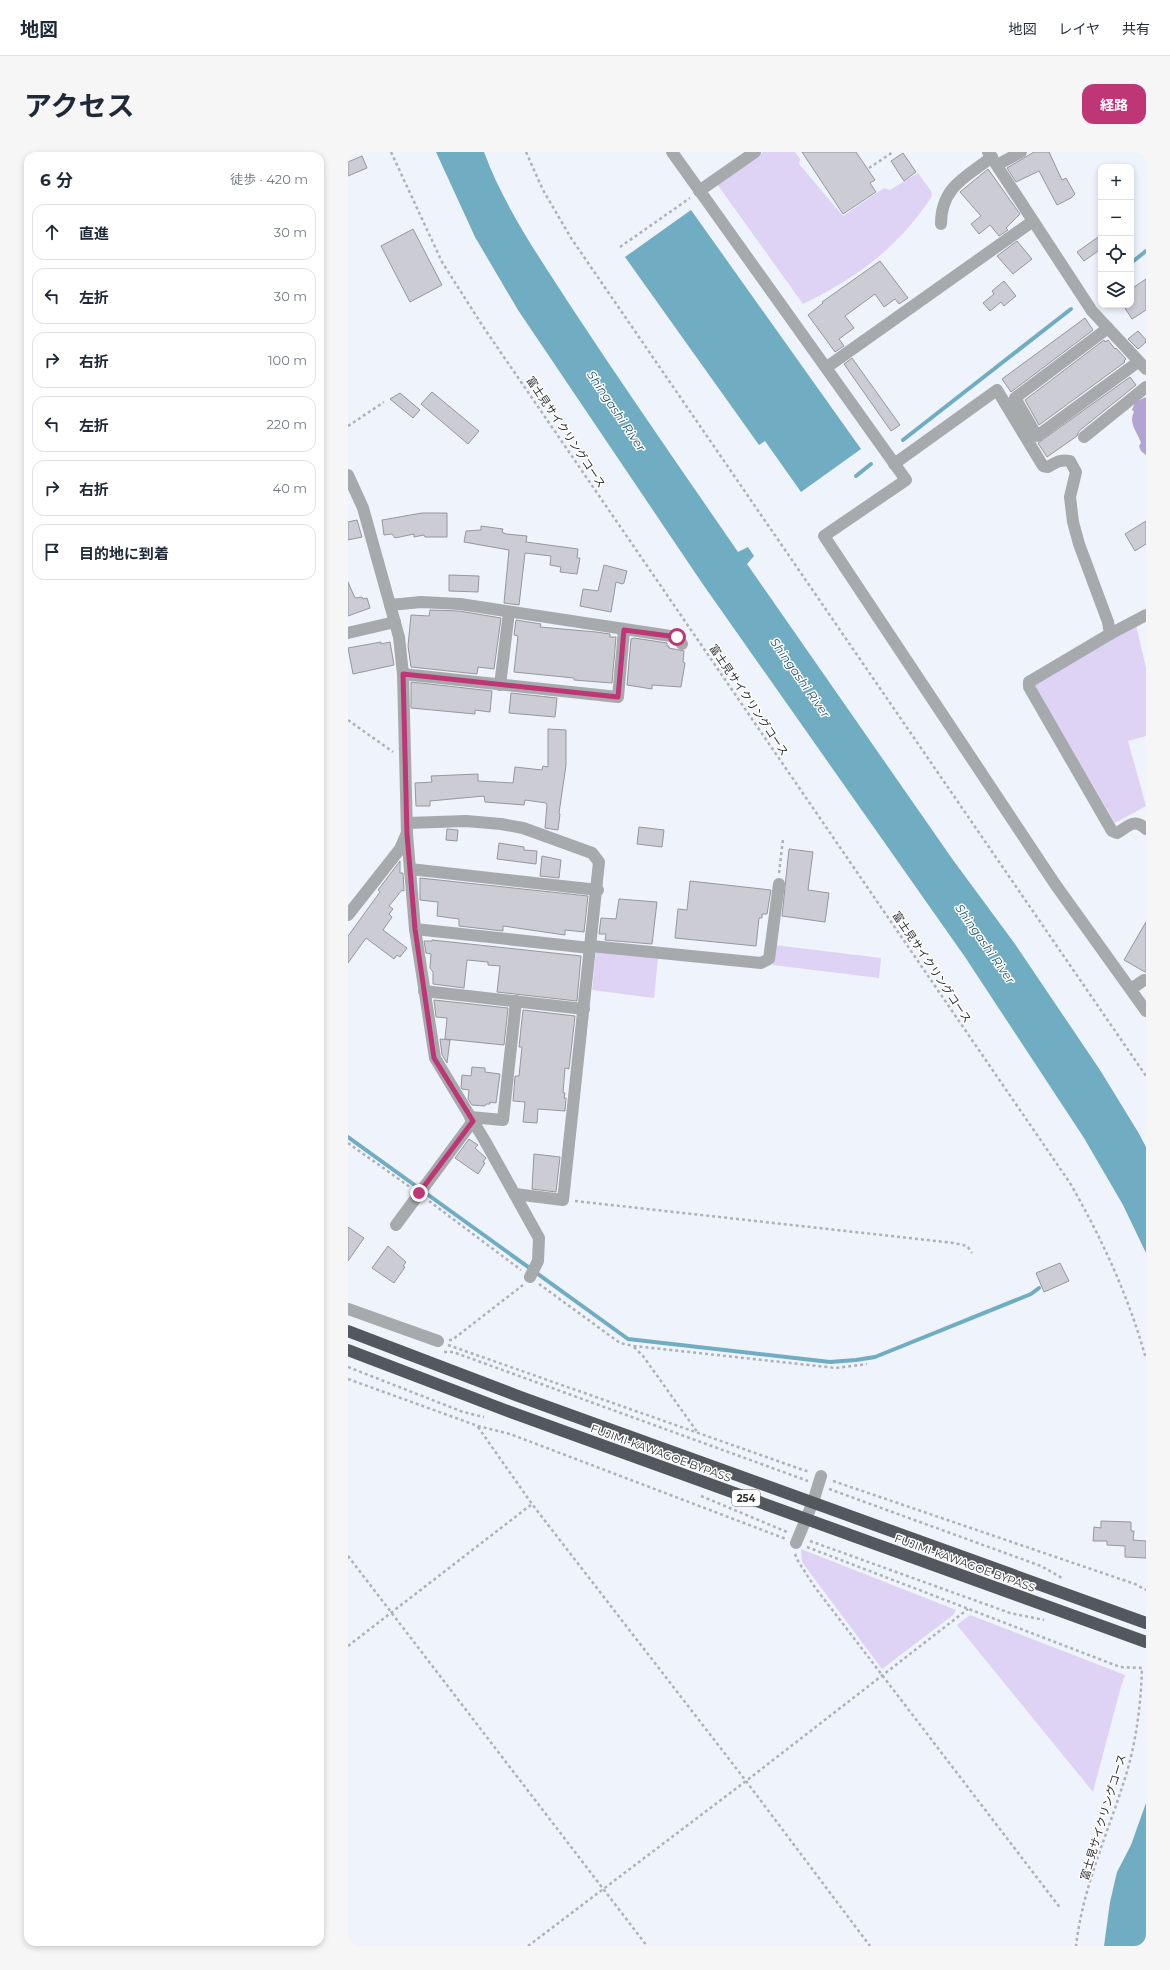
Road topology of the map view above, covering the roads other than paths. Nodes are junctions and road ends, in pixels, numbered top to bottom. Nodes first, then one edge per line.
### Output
1 (672, 152) edge
2 (755, 152) edge
3 (1021, 152) edge
4 (993, 158) edge
5 (699, 191) junction
6 (1032, 221) junction
7 (941, 224) dead end
8 (1108, 328) junction
9 (1142, 366) edge
10 (827, 367) junction
11 (1146, 387) edge
12 (1084, 437) dead end
13 (894, 464) junction
14 (348, 475) edge
15 (390, 605) junction
16 (509, 612) junction
17 (1146, 615) edge
18 (395, 622) junction
19 (624, 630) junction
20 (348, 633) edge
21 (1110, 634) junction
22 (682, 644) dead end
23 (403, 674) junction
24 (500, 685) junction
25 (407, 829) junction
26 (1146, 829) edge
27 (410, 870) junction
28 (779, 884) road end
29 (598, 890) junction
30 (348, 915) edge
31 (415, 929) junction
32 (591, 947) junction
33 (1146, 980) edge
34 (1131, 989) junction
35 (424, 991) junction
36 (516, 1001) junction
37 (584, 1009) junction
38 (1146, 1011) edge
39 (472, 1119) junction
40 (515, 1194) junction
41 (396, 1225) dead end
42 (533, 1273) road end
43 (348, 1309) edge
44 (348, 1331) edge
45 (439, 1347) road end
46 (348, 1350) edge
47 (820, 1481) road end
48 (813, 1502) junction
49 (806, 1519) junction
50 (795, 1540) road end
51 (1146, 1623) edge
52 (1146, 1642) edge

1 - 5 street
2 - 5 street
3 - 4 street
4 - 6 street
4 - 7 street
5 - 10 street
6 - 8 street
6 - 10 street
8 - 9 street
8 - 9 street
10 - 13 street
11 - 12 street
13 - 21 street
13 - 34 street
14 - 15 street
15 - 16 street
15 - 18 street
16 - 19 street
16 - 24 street
17 - 21 street
18 - 20 street
18 - 23 street
19 - 22 street
19 - 24 street
21 - 26 street
23 - 24 street
23 - 25 street
25 - 27 street
25 - 29 street
25 - 30 street
27 - 29 street
27 - 31 street
28 - 32 street
29 - 32 street
31 - 32 street
31 - 35 street
32 - 37 street
33 - 34 street
34 - 38 street
35 - 36 street
35 - 39 street
36 - 37 street
36 - 39 street
37 - 40 street
39 - 40 street
39 - 41 street
40 - 42 street
43 - 45 street
44 - 48 highway, FUJIMI-KAWAGOE BYPASS / 254
46 - 49 highway, FUJIMI-KAWAGOE BYPASS / 254
47 - 48 street
48 - 49 street
48 - 51 highway, FUJIMI-KAWAGOE BYPASS / 254
49 - 50 street
49 - 52 highway, FUJIMI-KAWAGOE BYPASS / 254

